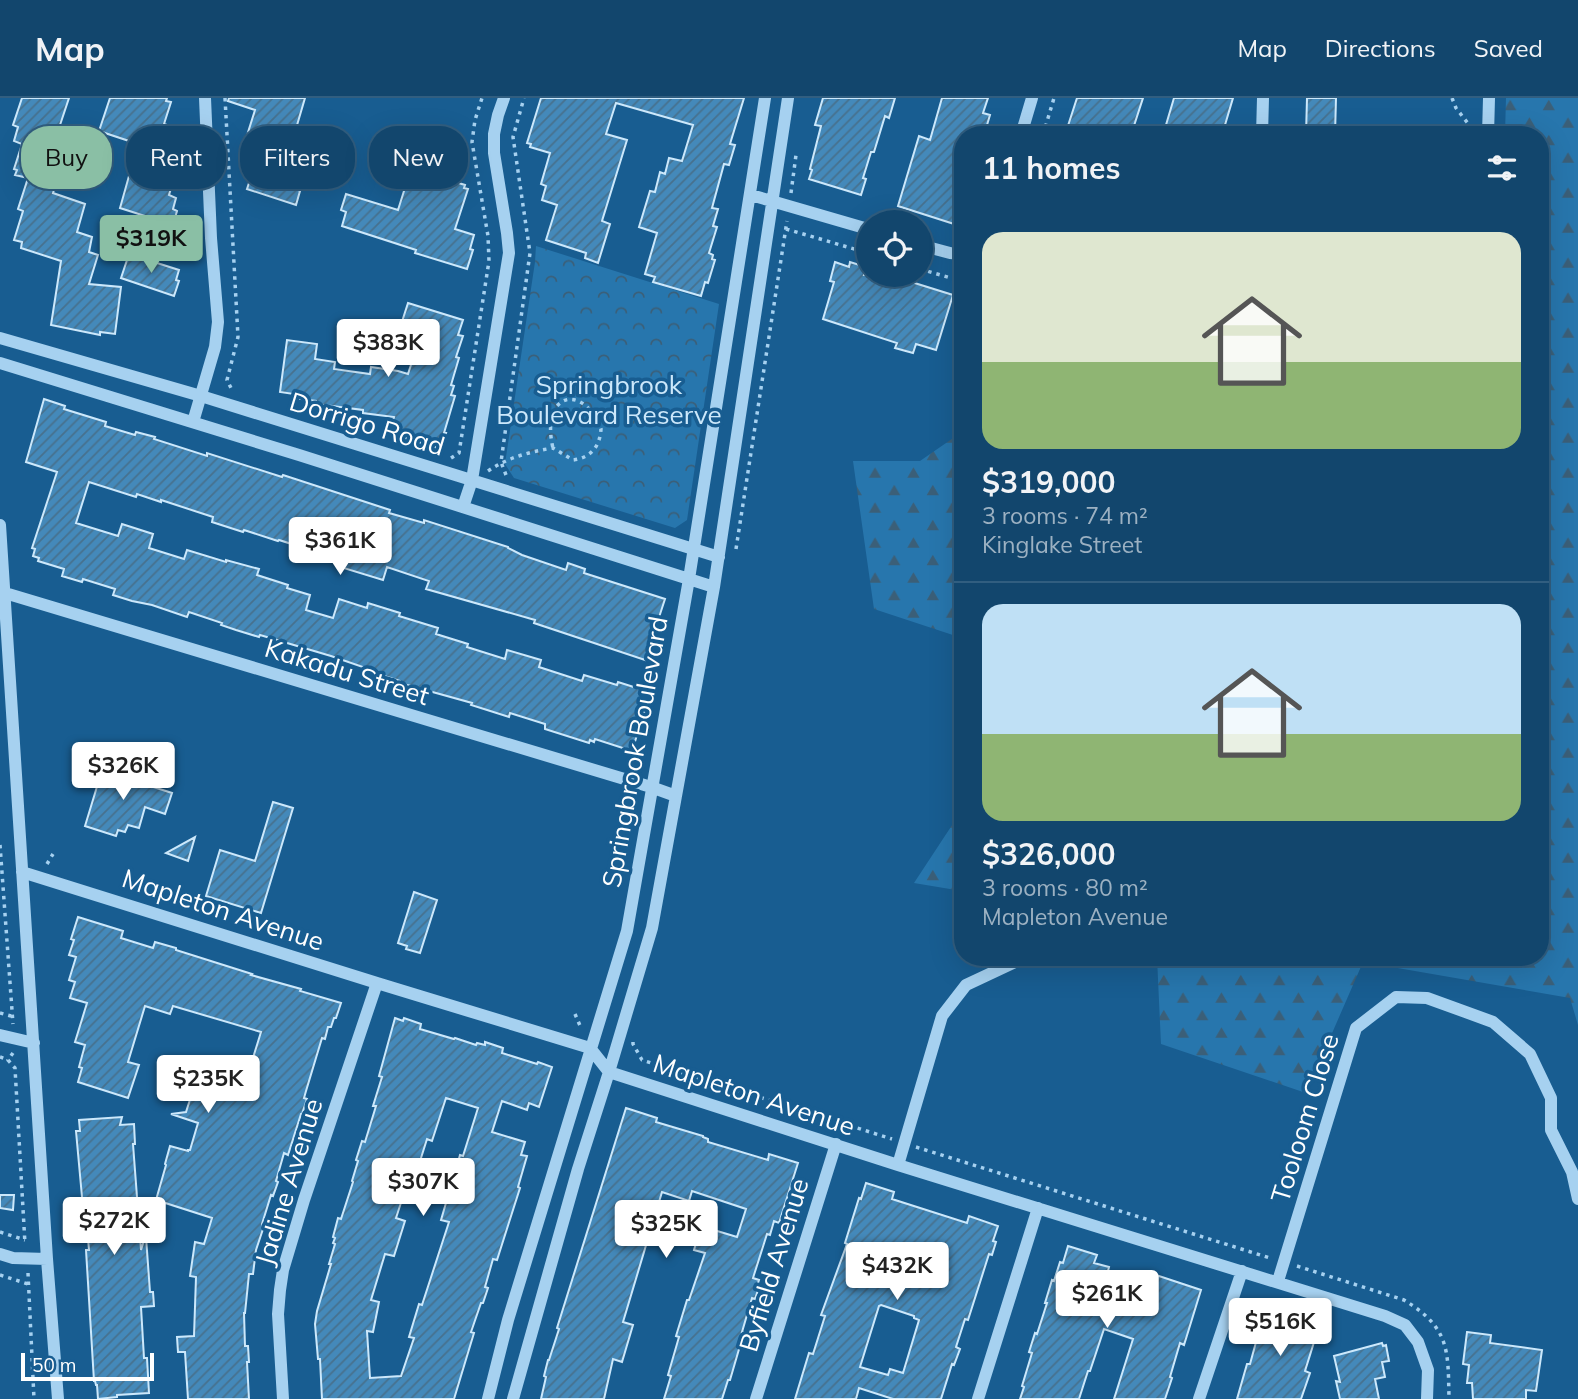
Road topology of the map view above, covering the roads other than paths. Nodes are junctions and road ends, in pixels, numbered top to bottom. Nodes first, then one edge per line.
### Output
1 (205, 98) edge
2 (504, 98) edge
3 (765, 98) edge
4 (788, 98) edge
5 (1032, 98) edge
6 (1264, 98) edge
7 (1489, 98) edge
8 (1024, 126) edge
9 (1262, 126) edge
10 (1488, 126) edge
11 (751, 195) junction
12 (773, 202) junction
13 (856, 226) edge
14 (933, 248) edge
15 (954, 253) edge
16 (0, 338) edge
17 (0, 363) edge
18 (201, 396) junction
19 (193, 422) junction
20 (472, 480) junction
21 (463, 507) junction
22 (0, 525) edge
23 (694, 549) junction
24 (719, 557) junction
25 (689, 579) junction
26 (714, 587) junction
27 (3, 591) edge
28 (651, 787) junction
29 (676, 796) junction
30 (22, 872) junction
31 (1007, 966) edge
32 (377, 984) junction
33 (0, 1035) edge
34 (34, 1042) junction
35 (590, 1048) junction
36 (609, 1072) junction
37 (836, 1144) junction
38 (898, 1165) junction
39 (1578, 1199) edge
40 (1038, 1208) junction
41 (0, 1254) edge
42 (47, 1259) junction
43 (1242, 1271) junction
44 (1278, 1281) junction
45 (58, 1399) edge
46 (283, 1399) edge
47 (488, 1399) edge
48 (513, 1399) edge
49 (756, 1399) edge
50 (978, 1399) edge
51 (1199, 1399) edge
52 (1427, 1399) edge

1 - 18 street
2 - 20 street
3 - 11 street, Springbrook Boulevard
4 - 12 street, Springbrook Boulevard
5 - 8 street
6 - 9 street
7 - 10 street
11 - 12 street
11 - 23 street, Springbrook Boulevard
12 - 13 street
12 - 24 street, Springbrook Boulevard
14 - 15 street
16 - 18 street, Dorrigo Road
17 - 19 street, Dorrigo Road
18 - 19 street
18 - 20 street, Dorrigo Road
19 - 21 street, Dorrigo Road
20 - 21 street
20 - 23 street, Dorrigo Road
21 - 25 street, Dorrigo Road
22 - 27 street
23 - 24 street, Dorrigo Road
23 - 25 street, Springbrook Boulevard
24 - 26 street, Springbrook Boulevard
25 - 26 street, Dorrigo Road
25 - 28 street, Springbrook Boulevard
26 - 29 street, Springbrook Boulevard
27 - 28 street, Kakadu Street
27 - 30 street
28 - 29 street, Kakadu Street
28 - 35 street, Springbrook Boulevard
29 - 36 street, Springbrook Boulevard
30 - 32 street, Mapleton Avenue
30 - 34 street
31 - 38 street
32 - 35 street, Mapleton Avenue
32 - 46 street, Jadine Avenue
33 - 34 street
34 - 42 street
35 - 36 street
35 - 47 street, Springbrook Boulevard
36 - 37 street, Mapleton Avenue
36 - 48 street, Springbrook Boulevard
37 - 38 street, Mapleton Avenue
37 - 49 street, Byfield Avenue
38 - 40 street, Mapleton Avenue
39 - 44 street, Tooloom Close
40 - 43 street, Mapleton Avenue
40 - 50 street
41 - 42 street
42 - 45 street
43 - 44 street, Mapleton Avenue
43 - 51 street
44 - 52 street, Mapleton Avenue

